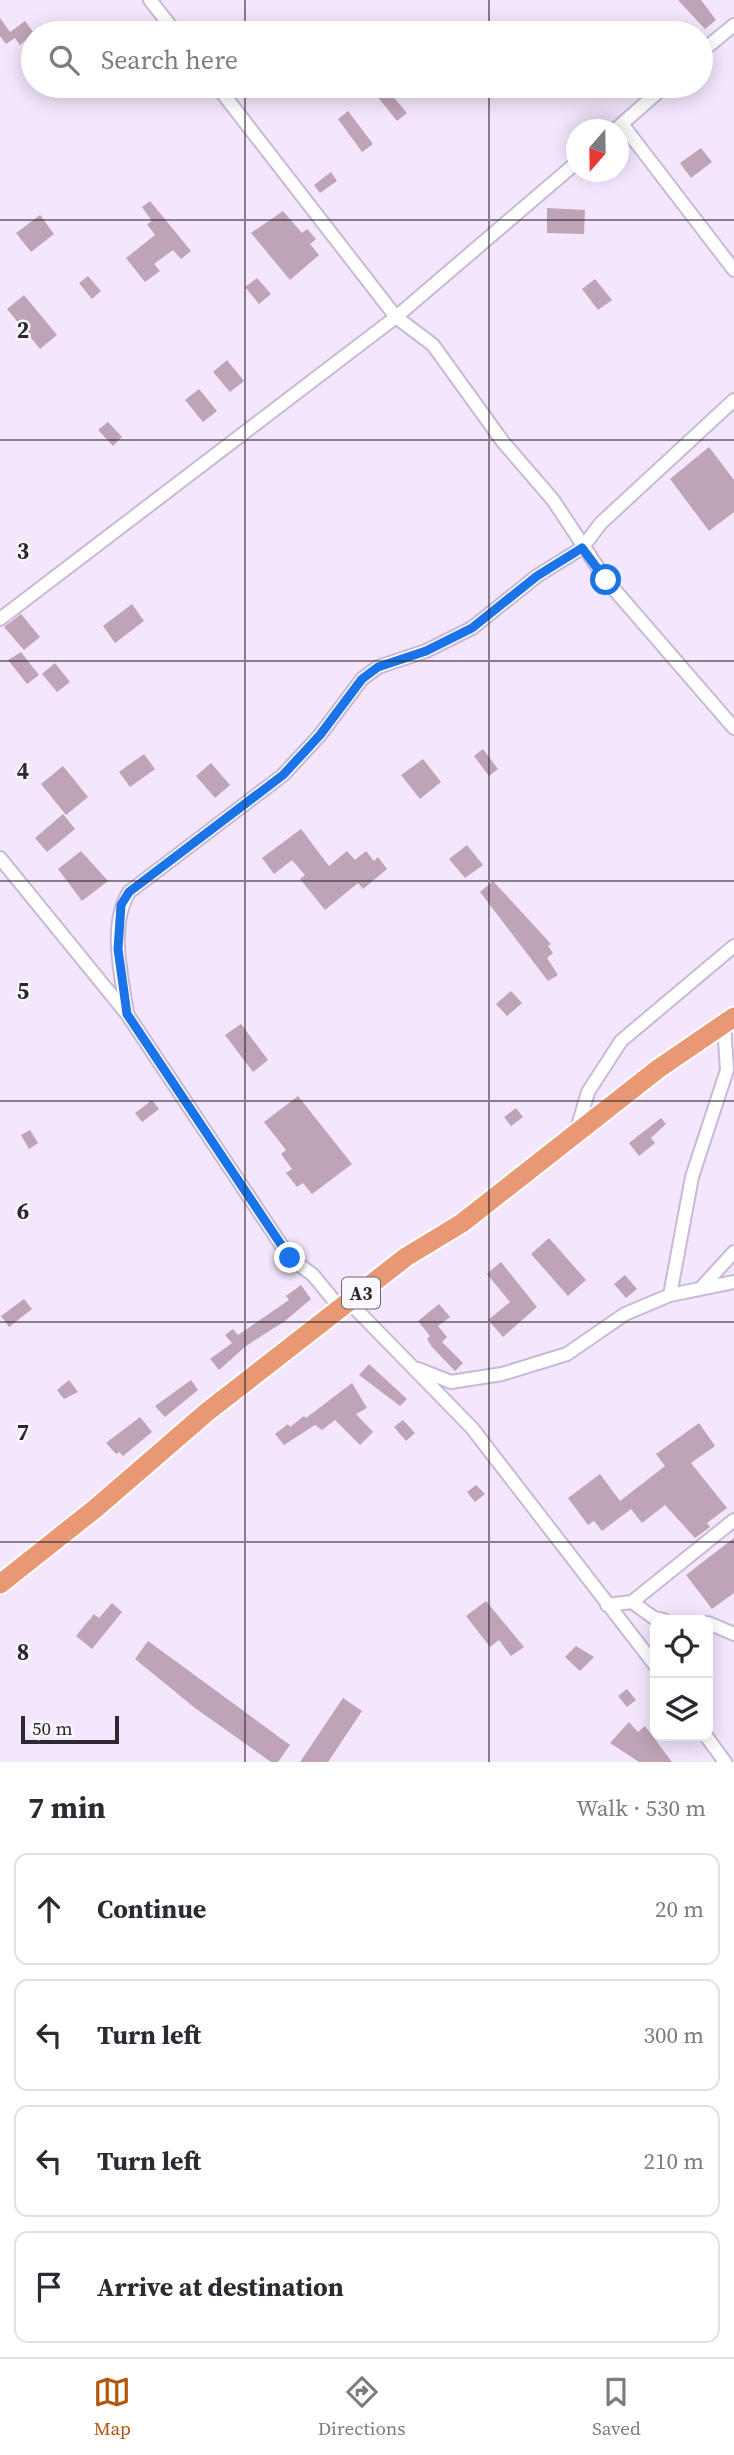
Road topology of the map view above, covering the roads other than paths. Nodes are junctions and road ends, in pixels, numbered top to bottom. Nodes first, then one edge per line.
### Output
1 (150, 0) edge
2 (167, 21) edge
3 (734, 25) edge
4 (713, 42) edge
5 (226, 98) edge
6 (652, 98) edge
7 (628, 119) edge
8 (629, 139) edge
9 (566, 172) edge
10 (734, 270) edge
11 (396, 317) junction
12 (734, 400) edge
13 (582, 548) junction
14 (0, 619) edge
15 (734, 728) edge
16 (0, 858) edge
17 (734, 946) edge
18 (127, 1014) junction
19 (729, 1021) edge
20 (574, 1137) junction
21 (734, 1252) edge
22 (734, 1282) edge
23 (700, 1289) junction
24 (670, 1295) junction
25 (345, 1305) junction
26 (412, 1367) junction
27 (734, 1520) edge
28 (722, 1529) junction
29 (734, 1536) edge
30 (0, 1584) edge
31 (632, 1602) junction
32 (607, 1605) junction
33 (650, 1615) edge
34 (713, 1625) edge
35 (734, 1634) edge
36 (650, 1659) edge
37 (710, 1741) edge
38 (726, 1762) edge

1 - 2 street
3 - 4 street
5 - 11 street
6 - 7 street
8 - 10 street
9 - 11 street
11 - 13 street
11 - 14 street
12 - 13 street
13 - 15 street
13 - 18 street
16 - 18 street
17 - 20 street
18 - 25 street
19 - 20 highway, A3
19 - 24 street
20 - 25 highway, A3
21 - 23 street
22 - 23 street
23 - 24 street
24 - 26 street
25 - 26 street
25 - 30 highway, A3
26 - 32 street
27 - 28 street
28 - 29 street
28 - 31 street
31 - 32 street
31 - 33 street
32 - 36 street
34 - 35 street
37 - 38 street

